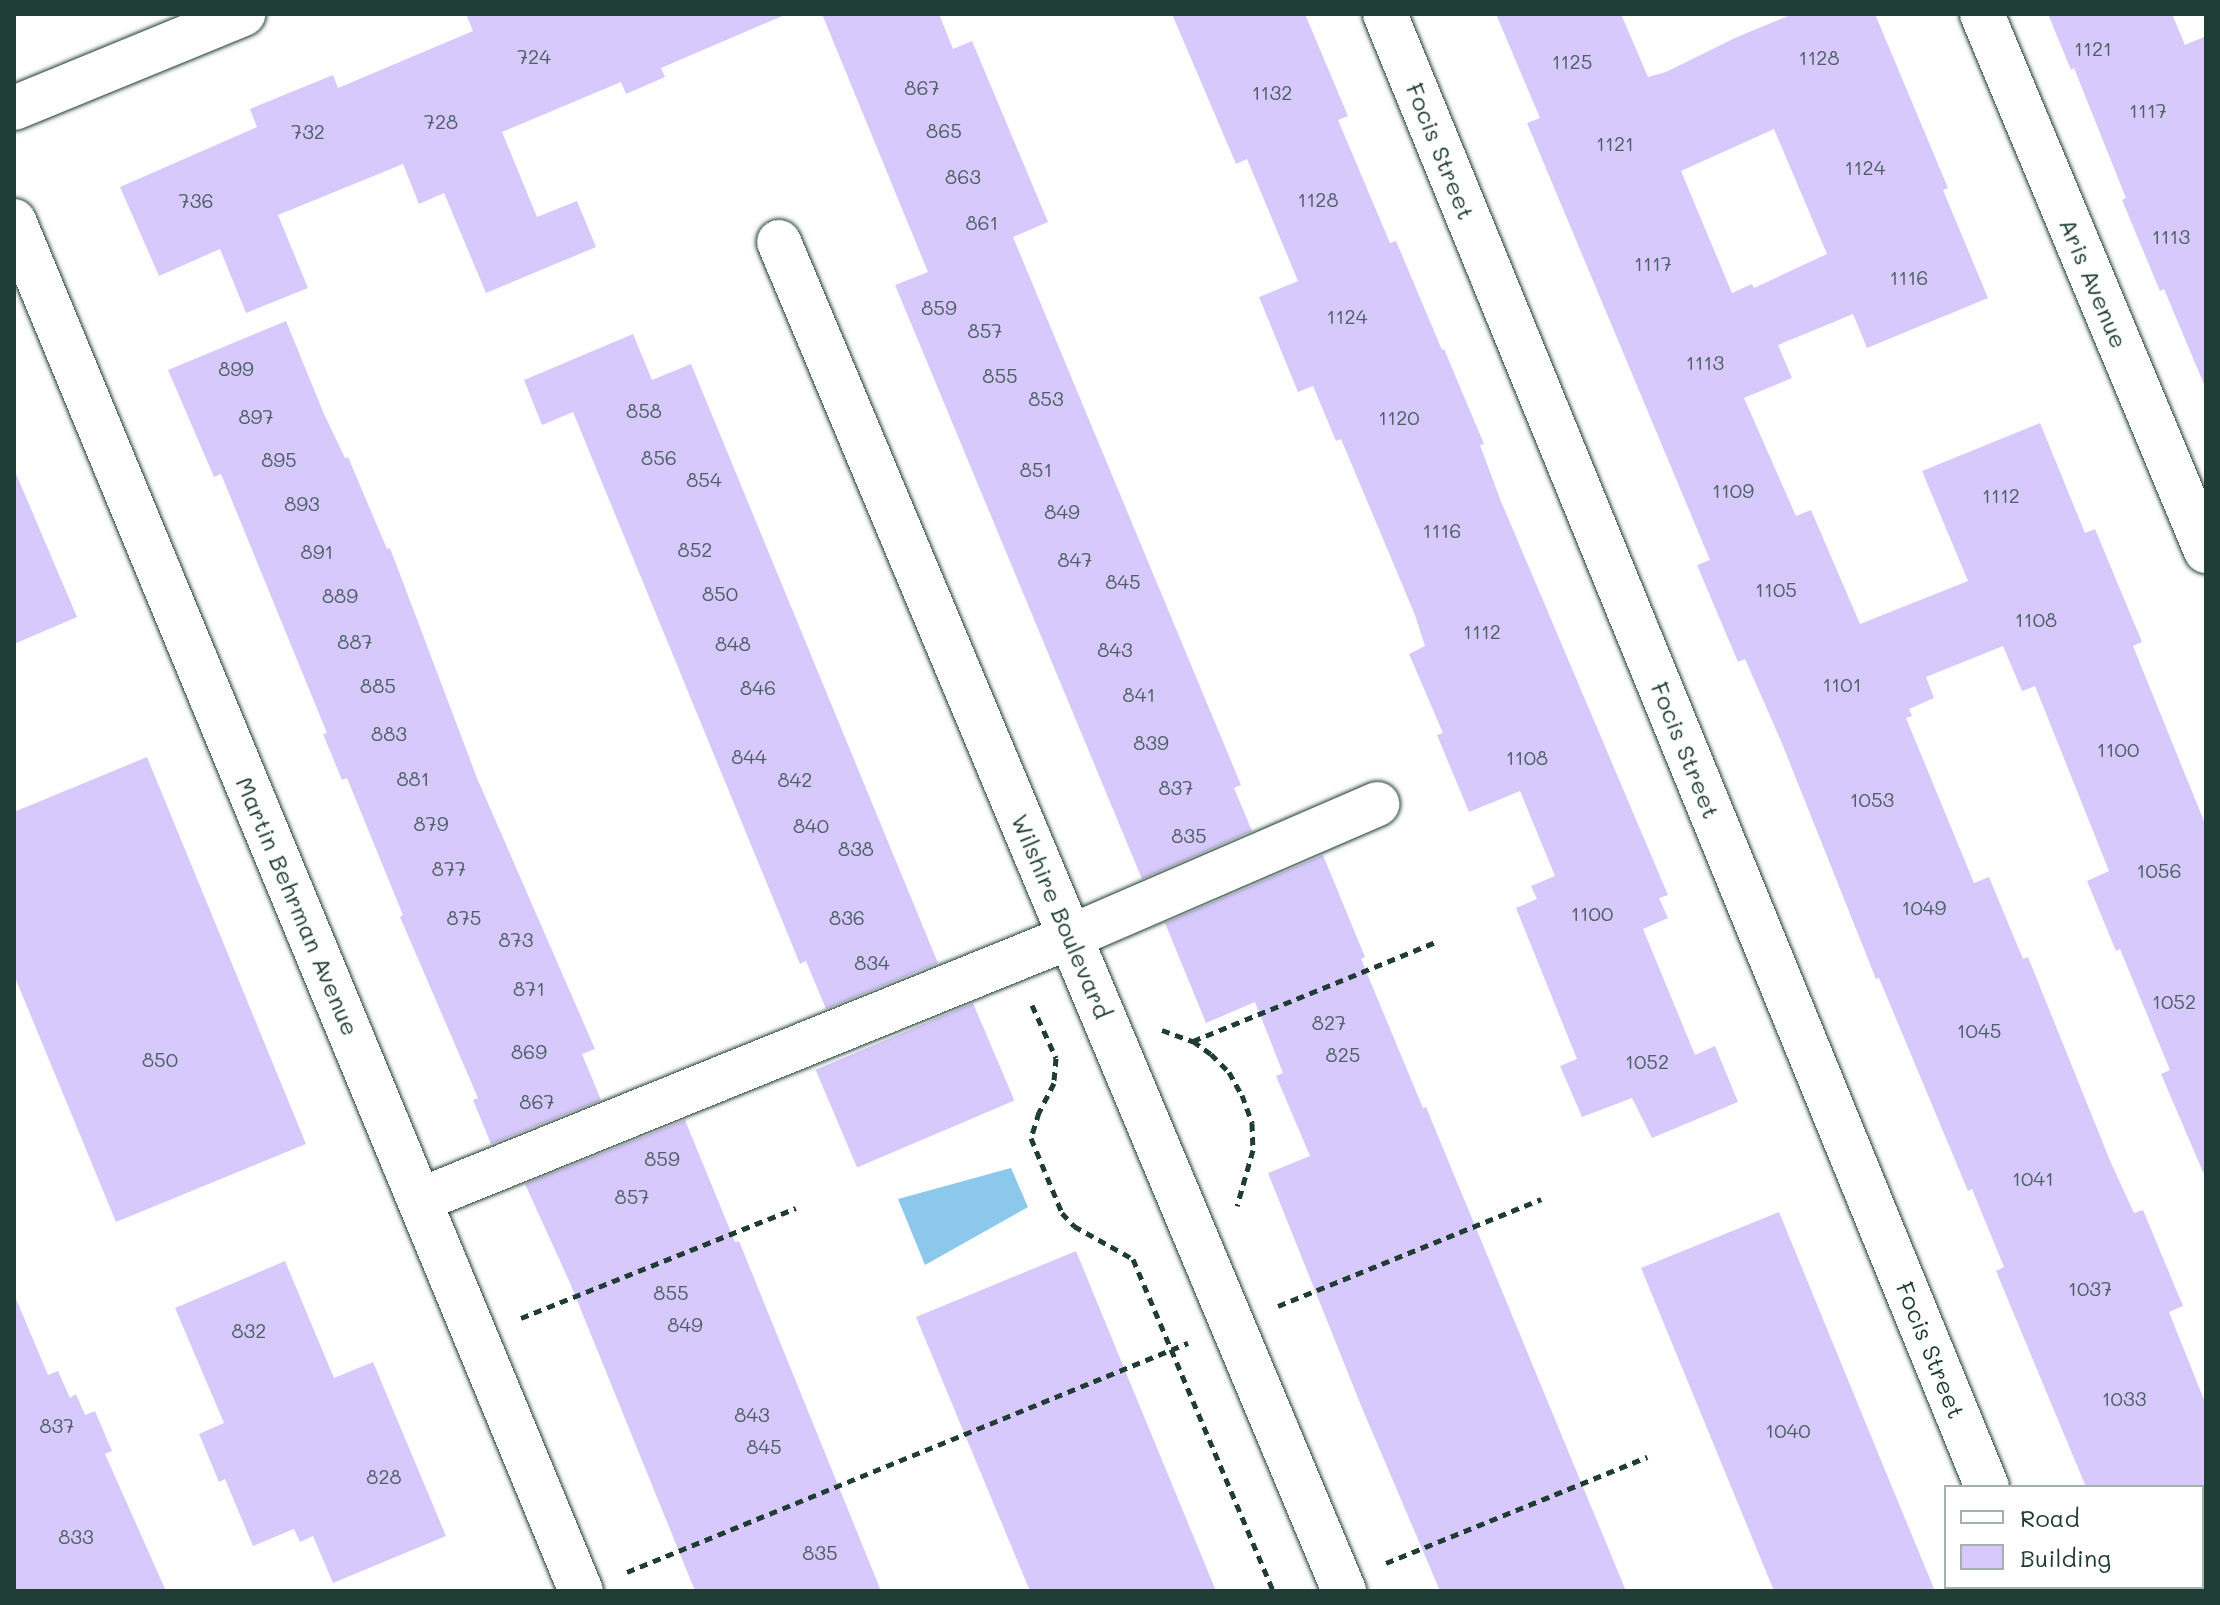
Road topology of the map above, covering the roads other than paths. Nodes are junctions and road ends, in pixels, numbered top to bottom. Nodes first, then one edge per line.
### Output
1 (1385, 14) edge
2 (1982, 14) edge
3 (216, 19) edge
4 (14, 108) edge
5 (14, 221) edge
6 (779, 242) dead end
7 (2206, 551) edge
8 (1378, 804) dead end
9 (1070, 937) junction
10 (420, 1200) junction
11 (1986, 1485) edge
12 (1342, 1587) edge
13 (581, 1591) edge

1 - 11 street, Focis Street
2 - 7 street, Aris Avenue
3 - 4 street
5 - 10 street, Martin Behrman Avenue
6 - 9 street, Wilshire Boulevard
8 - 9 street
9 - 10 street
9 - 12 street, Wilshire Boulevard
10 - 13 street, Martin Behrman Avenue

